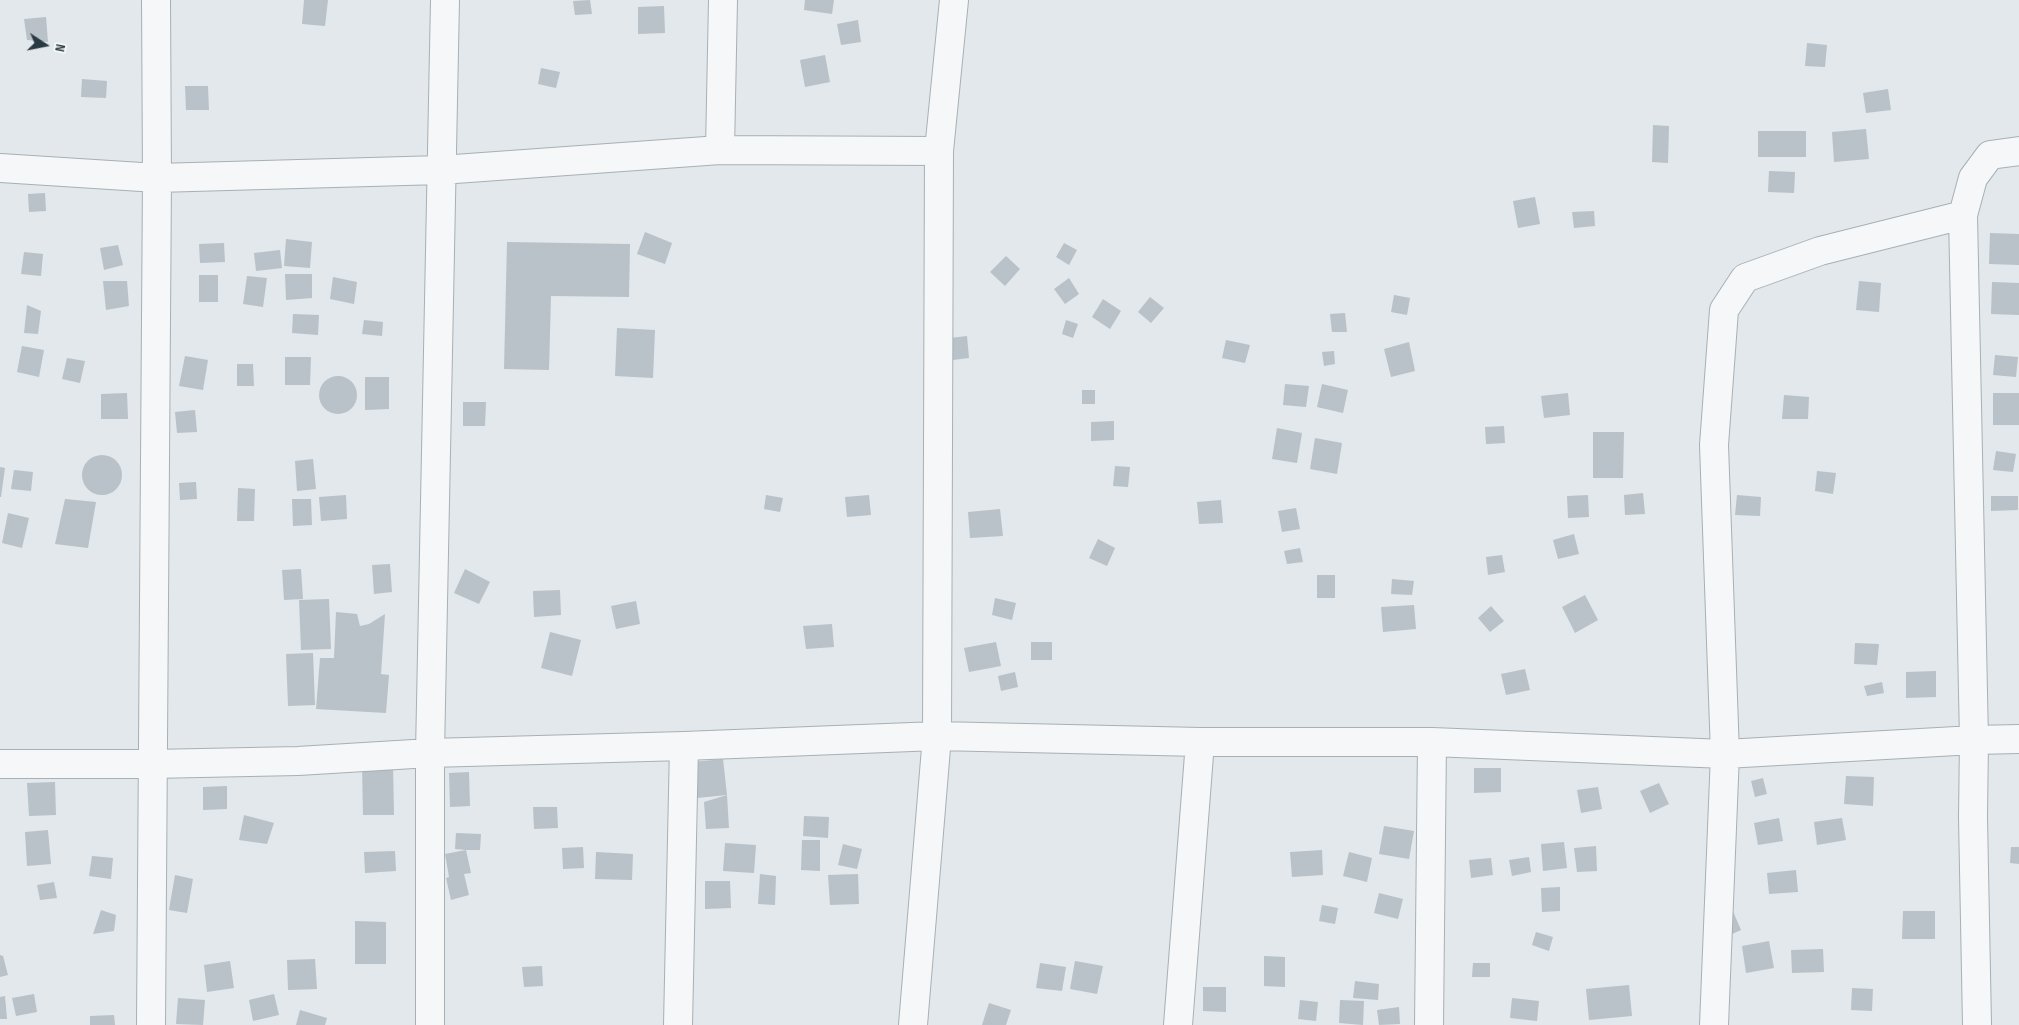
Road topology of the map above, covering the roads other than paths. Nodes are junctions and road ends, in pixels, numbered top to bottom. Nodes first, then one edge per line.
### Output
1 (156, 0) edge
2 (445, 0) edge
3 (723, 0) edge
4 (954, 0) edge
5 (720, 150) junction
6 (939, 151) junction
7 (2019, 151) edge
8 (0, 168) edge
9 (441, 170) junction
10 (157, 178) junction
11 (1963, 214) junction
12 (937, 736) junction
13 (2019, 739) edge
14 (1974, 740) junction
15 (1200, 742) junction
16 (1432, 742) junction
17 (684, 746) junction
18 (430, 753) junction
19 (1725, 754) junction
20 (0, 764) edge
21 (152, 764) junction
22 (151, 1025) edge
23 (430, 1025) edge
24 (678, 1025) edge
25 (913, 1025) edge
26 (1178, 1025) edge
27 (1429, 1025) edge
28 (1714, 1025) edge
29 (1977, 1025) edge

1 - 10 street
2 - 9 street
3 - 5 street
4 - 6 street
5 - 6 street
5 - 9 street
6 - 12 street
7 - 11 street
8 - 10 street
9 - 10 street
9 - 18 street
10 - 21 street
11 - 14 street
11 - 19 street
12 - 15 street
12 - 17 street
12 - 25 street
13 - 14 street
14 - 19 street
14 - 29 street
15 - 16 street
15 - 26 street
16 - 19 street
16 - 27 street
17 - 18 street
17 - 24 street
18 - 21 street
18 - 23 street
19 - 28 street
20 - 21 street
21 - 22 street

